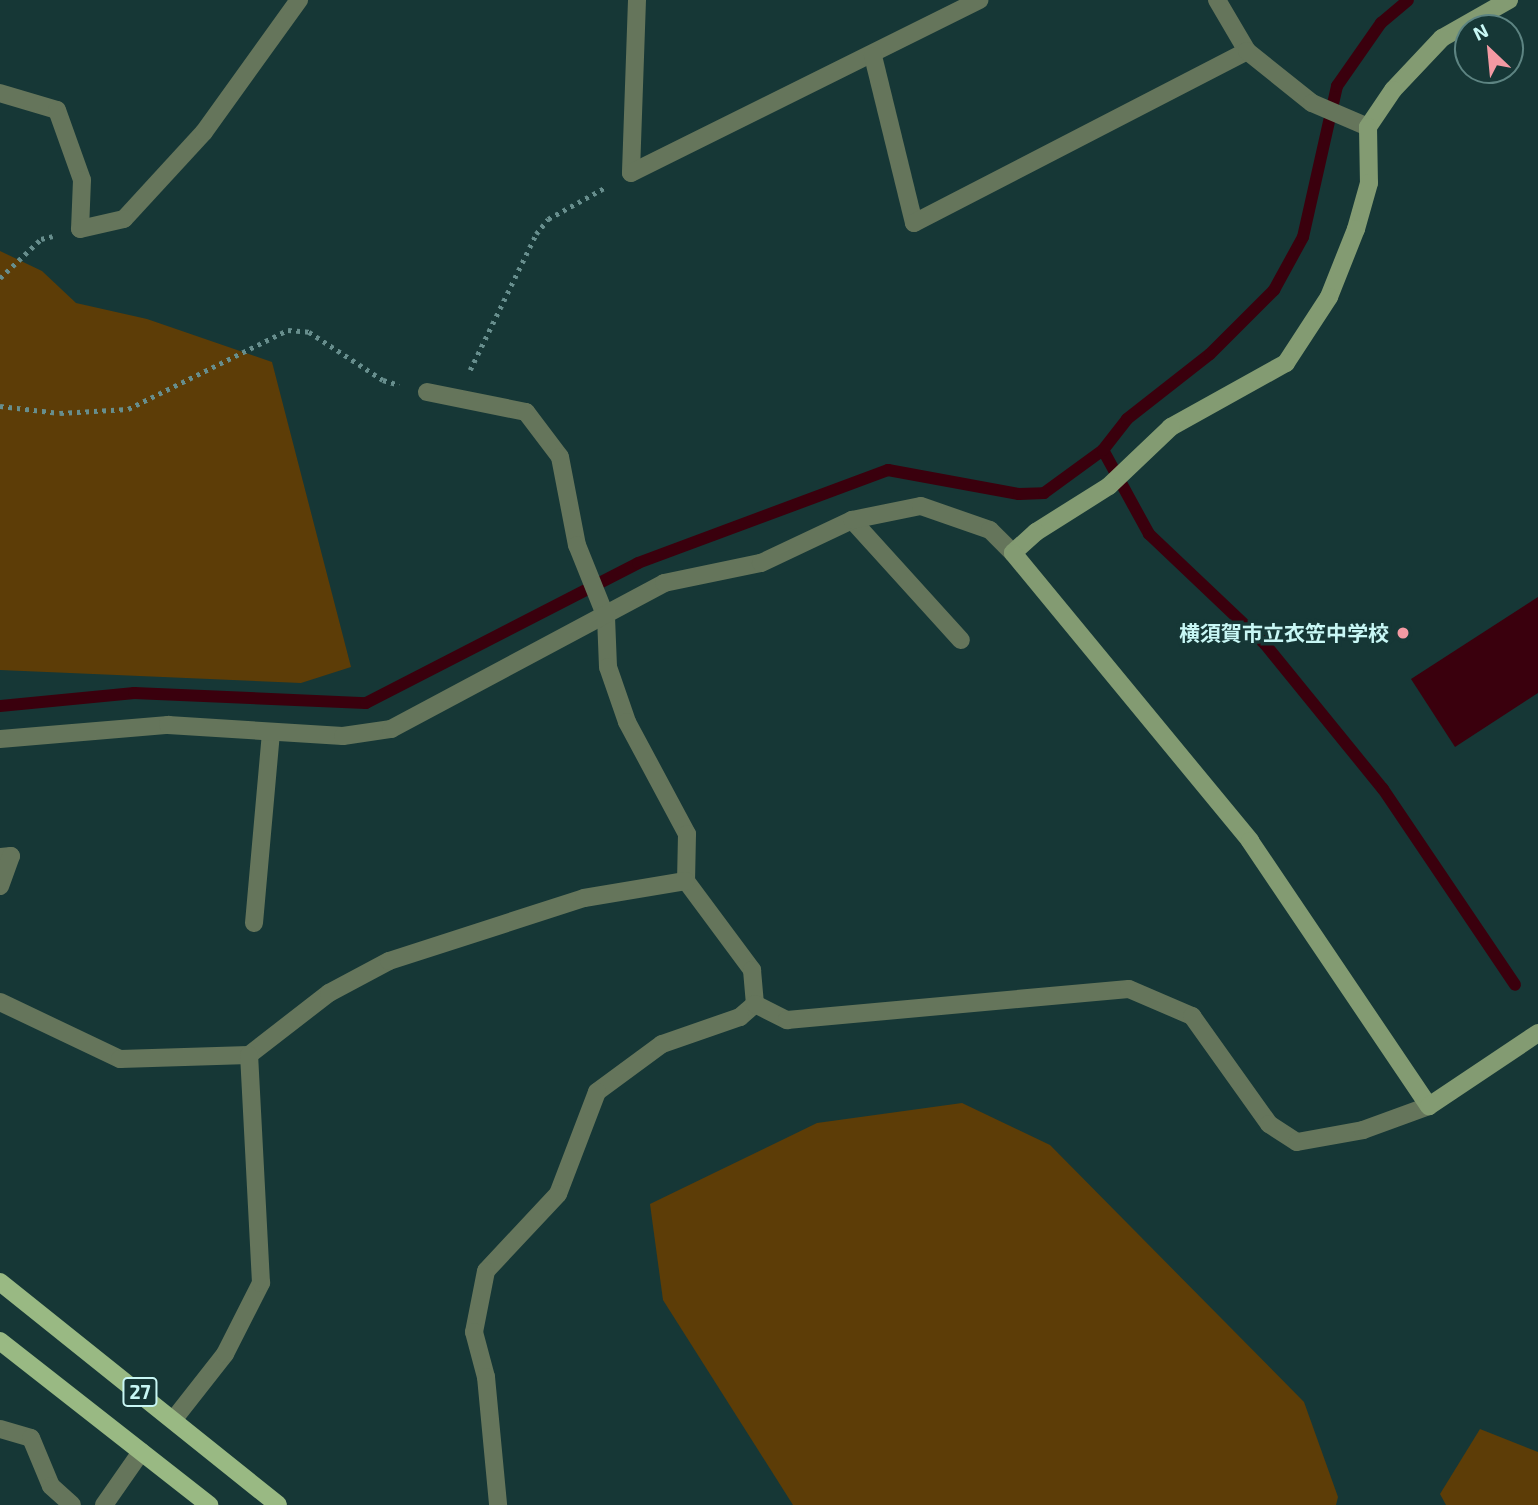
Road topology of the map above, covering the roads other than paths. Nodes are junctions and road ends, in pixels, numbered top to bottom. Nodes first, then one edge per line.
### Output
1 (299, 0) edge
2 (637, 0) edge
3 (978, 0) edge
4 (1217, 0) edge
5 (1509, 0) edge
6 (1247, 51) junction
7 (873, 56) junction
8 (0, 93) edge
9 (1368, 127) junction
10 (427, 392) road end
11 (852, 520) junction
12 (1013, 553) junction
13 (606, 617) junction
14 (961, 640) dead end
15 (271, 733) junction
16 (0, 739) edge
17 (0, 858) edge
18 (686, 881) junction
19 (0, 887) edge
20 (254, 923) dead end
21 (0, 1002) edge
22 (755, 1004) junction
23 (1538, 1033) edge
24 (249, 1055) junction
25 (1429, 1106) junction
26 (0, 1282) edge
27 (0, 1341) edge
28 (174, 1419) junction
29 (0, 1429) edge
30 (141, 1452) junction
31 (72, 1505) edge
32 (104, 1505) edge
33 (209, 1505) edge
34 (278, 1505) edge
35 (498, 1505) edge

1 - 8 street
2 - 7 street
3 - 7 street
4 - 6 street
5 - 9 street
6 - 7 street
6 - 9 street
9 - 12 street
10 - 13 street
11 - 12 street
11 - 13 street
11 - 14 street
12 - 25 street
13 - 15 street
13 - 18 street
15 - 16 street
15 - 20 street
17 - 19 street
18 - 22 street
18 - 24 street
21 - 24 street
22 - 25 street
22 - 35 street
23 - 25 street
24 - 28 street
26 - 28 main road, 27
27 - 30 main road, 27
28 - 34 main road, 27
29 - 31 street
30 - 32 street
30 - 33 main road, 27

